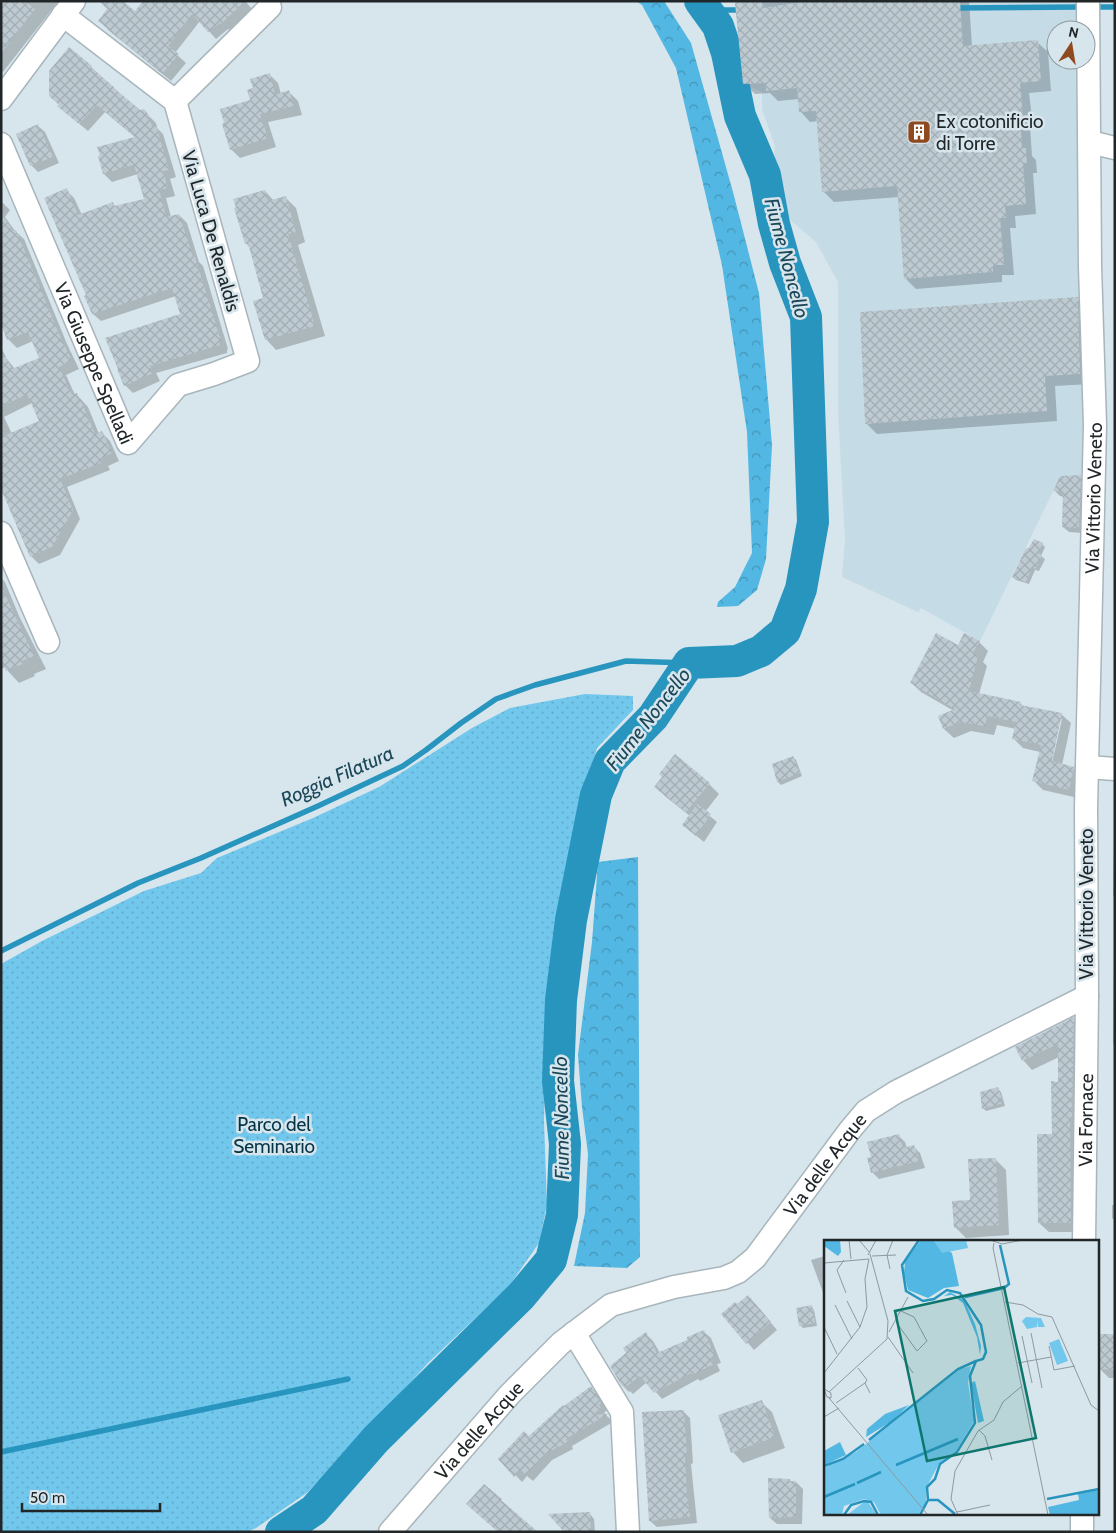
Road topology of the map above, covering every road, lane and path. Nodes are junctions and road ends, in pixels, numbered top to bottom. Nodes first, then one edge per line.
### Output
1 (270, 6) dead end
2 (69, 8) edge
3 (1089, 11) edge
4 (1, 99) edge
5 (175, 101) junction
6 (1090, 142) junction
7 (1, 144) edge
8 (1115, 148) edge
9 (248, 361) joint
10 (1, 533) edge
11 (48, 642) dead end
12 (1087, 767) junction
13 (1115, 769) edge
14 (1087, 996) junction
15 (1084, 1240) edge
16 (574, 1333) junction
17 (1082, 1516) edge
18 (390, 1532) edge
19 (628, 1532) edge
20 (1082, 1532) edge

1 - 5 street
2 - 4 street
2 - 5 street
3 - 6 street, Via Vittorio Veneto
5 - 9 street, Via Luca De Renaldis
6 - 8 street
6 - 12 street, Via Vittorio Veneto
7 - 9 street, Via Giuseppe Spelladi
10 - 11 street
12 - 13 street
12 - 14 street, Via Vittorio Veneto
14 - 15 street, Via Fornace
14 - 16 street, Via delle Acque
16 - 18 street, Via delle Acque
16 - 19 street
17 - 20 street

